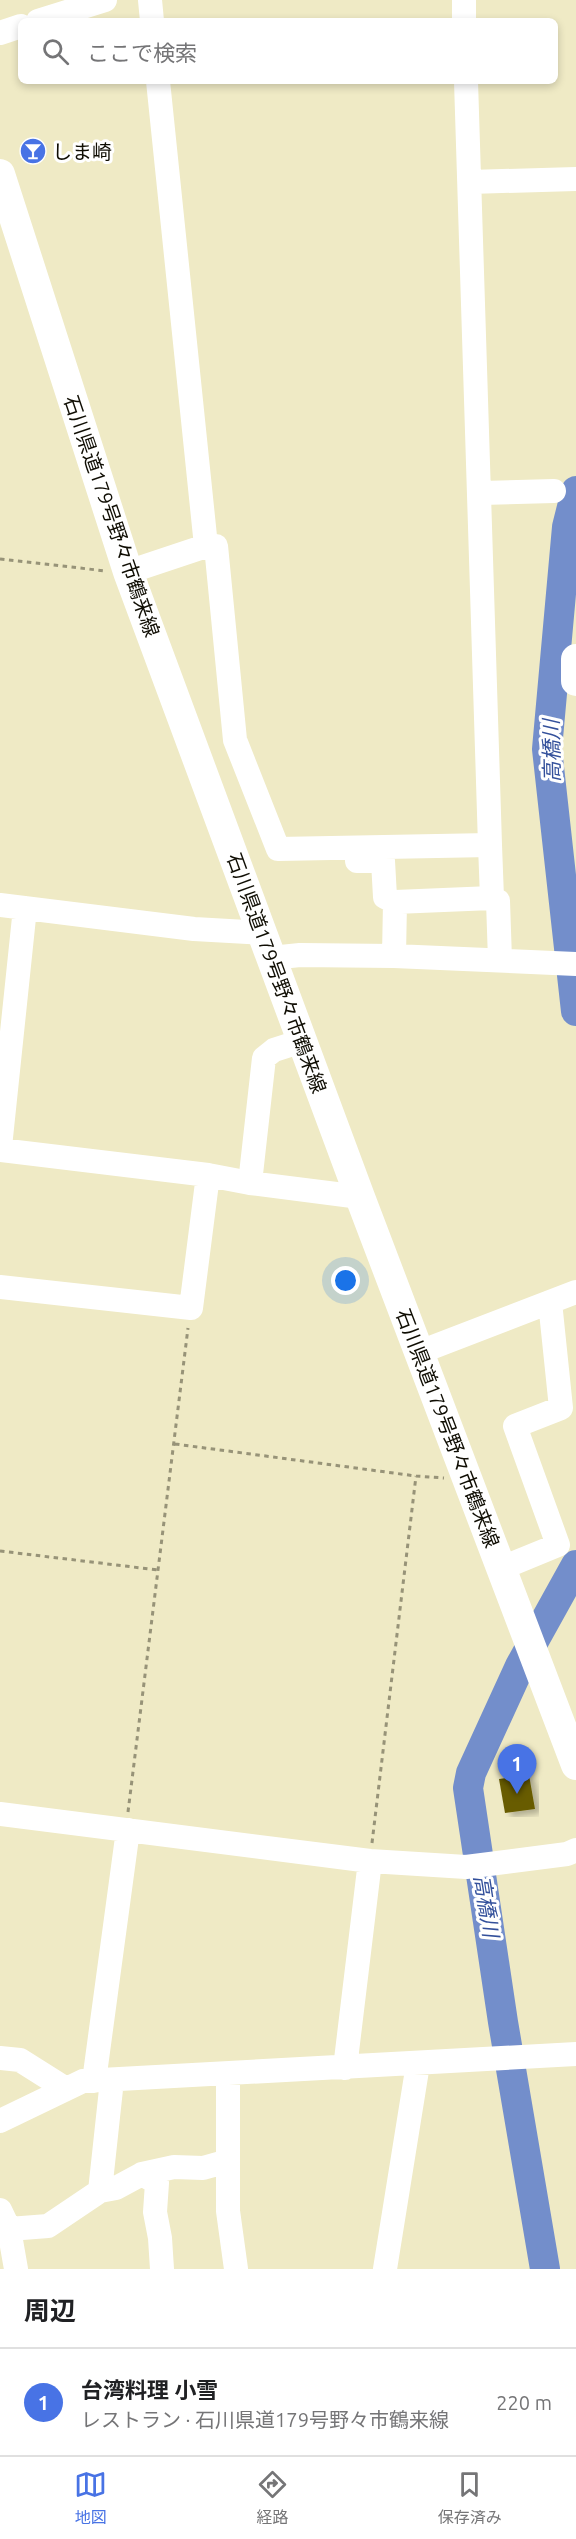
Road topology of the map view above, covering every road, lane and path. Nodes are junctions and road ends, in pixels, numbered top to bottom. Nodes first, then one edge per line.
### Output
1 (105, 0) edge
2 (150, 0) edge
3 (464, 0) edge
4 (48, 18) edge
5 (152, 18) edge
6 (464, 18) edge
7 (18, 27) edge
8 (0, 33) edge
9 (158, 84) edge
10 (466, 84) edge
11 (0, 174) edge
12 (576, 179) edge
13 (470, 182) junction
14 (554, 491) dead end
15 (481, 493) junction
16 (206, 546) junction
17 (0, 559) edge
18 (128, 573) junction
19 (576, 659) edge
20 (576, 681) edge
21 (490, 845) junction
22 (300, 861) dead end
23 (492, 898) junction
24 (395, 902) junction
25 (0, 905) edge
26 (25, 908) junction
27 (267, 945) junction
28 (394, 956) junction
29 (500, 960) junction
30 (570, 964) edge
31 (9, 987) edge
32 (303, 1041) junction
33 (0, 1148) edge
34 (208, 1175) junction
35 (250, 1183) junction
36 (360, 1197) junction
37 (0, 1287) edge
38 (576, 1292) edge
39 (550, 1302) junction
40 (191, 1308) junction
41 (420, 1352) junction
42 (175, 1444) junction
43 (0, 1551) edge
44 (502, 1568) junction
45 (158, 1570) junction
46 (576, 1765) edge
47 (0, 1814) edge
48 (127, 1830) junction
49 (576, 1850) edge
50 (370, 1861) junction
51 (576, 2054) edge
52 (0, 2058) edge
53 (418, 2064) junction
54 (345, 2068) junction
55 (228, 2074) junction
56 (103, 2080) junction
57 (66, 2089) junction
58 (0, 2121) edge
59 (228, 2162) junction
60 (142, 2175) junction
61 (100, 2191) junction
62 (5, 2219) edge
63 (16, 2269) edge
64 (162, 2269) edge
65 (236, 2269) edge
66 (386, 2269) edge

1 - 4 street
2 - 5 street
3 - 6 street
7 - 8 street
9 - 16 street
10 - 13 street
11 - 18 main road, 石川県道179号野々市鶴来線
12 - 13 street
13 - 15 street
14 - 15 street
15 - 21 street
16 - 18 street
16 - 21 street
17 - 18 path
18 - 27 main road, 石川県道179号野々市鶴来線
19 - 20 main road
21 - 23 street
22 - 24 street
23 - 24 street
23 - 29 street
24 - 28 street
25 - 26 street
26 - 27 street
26 - 31 street
27 - 28 street
27 - 32 main road, 石川県道179号野々市鶴来線
28 - 29 street
29 - 30 street
31 - 33 street
32 - 35 street
32 - 36 main road, 石川県道179号野々市鶴来線
33 - 34 street
34 - 35 street
34 - 40 street
35 - 36 street
36 - 41 main road, 石川県道179号野々市鶴来線
37 - 40 street
38 - 39 street
39 - 41 street
39 - 44 street
40 - 42 path
41 - 44 main road, 石川県道179号野々市鶴来線
42 - 45 path
42 - 50 path
43 - 45 path
44 - 46 main road, 石川県道179号野々市鶴来線
45 - 48 path
47 - 48 street
48 - 50 street
48 - 56 street
49 - 50 street
50 - 54 street
51 - 53 street
52 - 57 street
53 - 54 street
53 - 66 street
54 - 55 street
55 - 56 street
55 - 59 street
56 - 57 street
56 - 61 street
57 - 58 street
59 - 60 street
59 - 65 street
60 - 61 street
60 - 64 street
61 - 62 street
62 - 63 street

